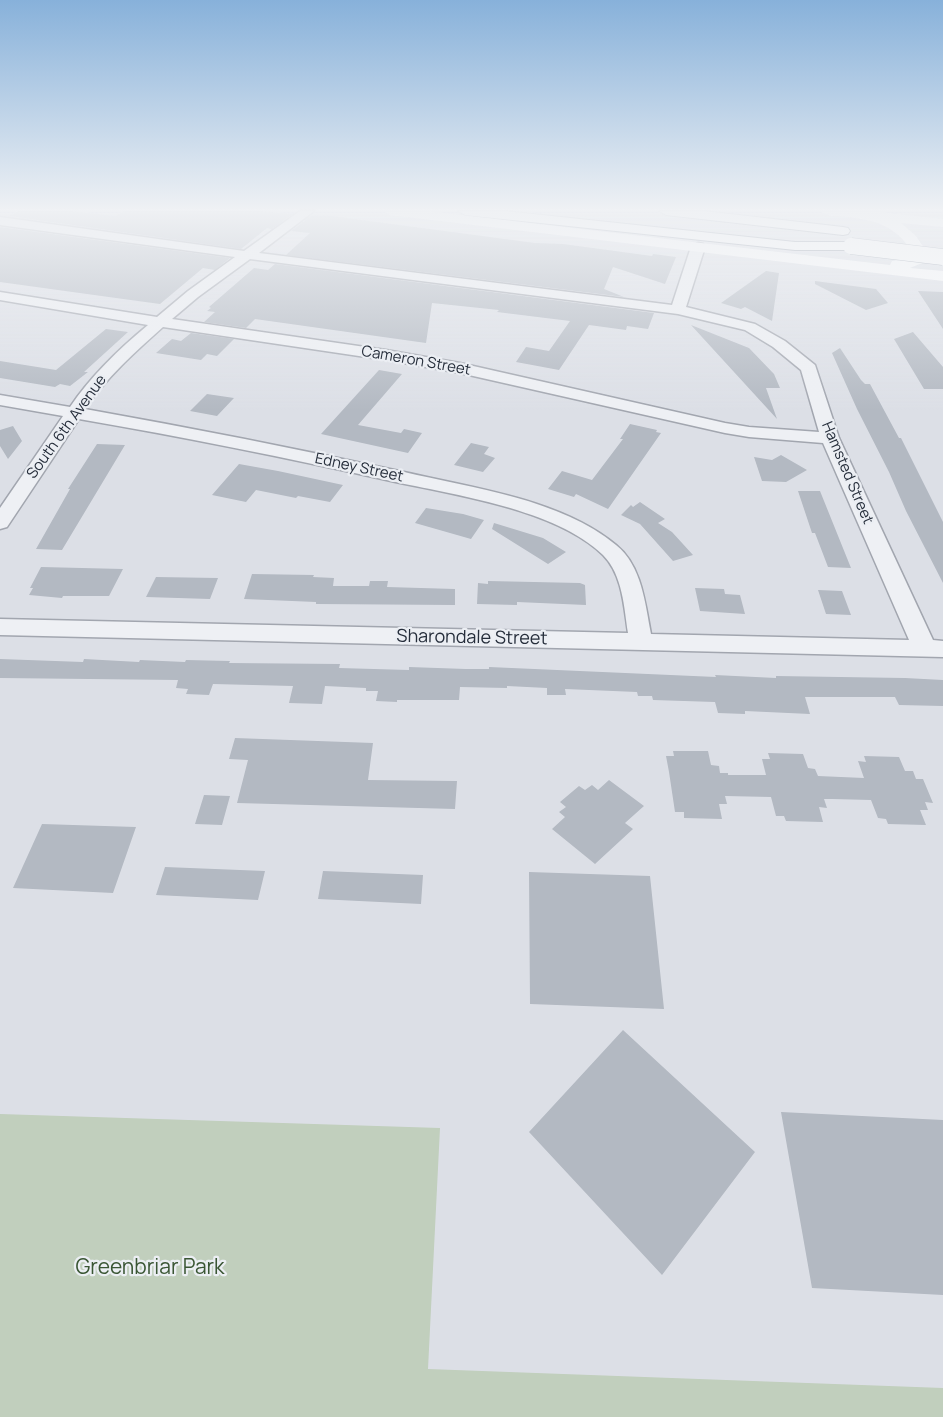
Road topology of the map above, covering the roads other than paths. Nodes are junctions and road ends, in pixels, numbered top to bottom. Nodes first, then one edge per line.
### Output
1 (217, 277) edge
2 (420, 277) edge
3 (688, 277) edge
4 (0, 296) edge
5 (678, 310) junction
6 (159, 322) junction
7 (0, 400) edge
8 (74, 412) junction
9 (830, 438) junction
10 (0, 523) edge
11 (0, 627) edge
12 (641, 641) junction
13 (934, 649) edge

1 - 6 street, South 6th Avenue
2 - 5 street, Hamsted Street
3 - 5 street
4 - 6 street, Cameron Street
5 - 9 street, Hamsted Street
6 - 8 street, South 6th Avenue
6 - 9 street, Cameron Street
7 - 8 street, Edney Street
8 - 10 street, South 6th Avenue
8 - 12 street, Edney Street
9 - 13 street, Hamsted Street
11 - 12 street, Sharondale Street
12 - 13 street, Sharondale Street

